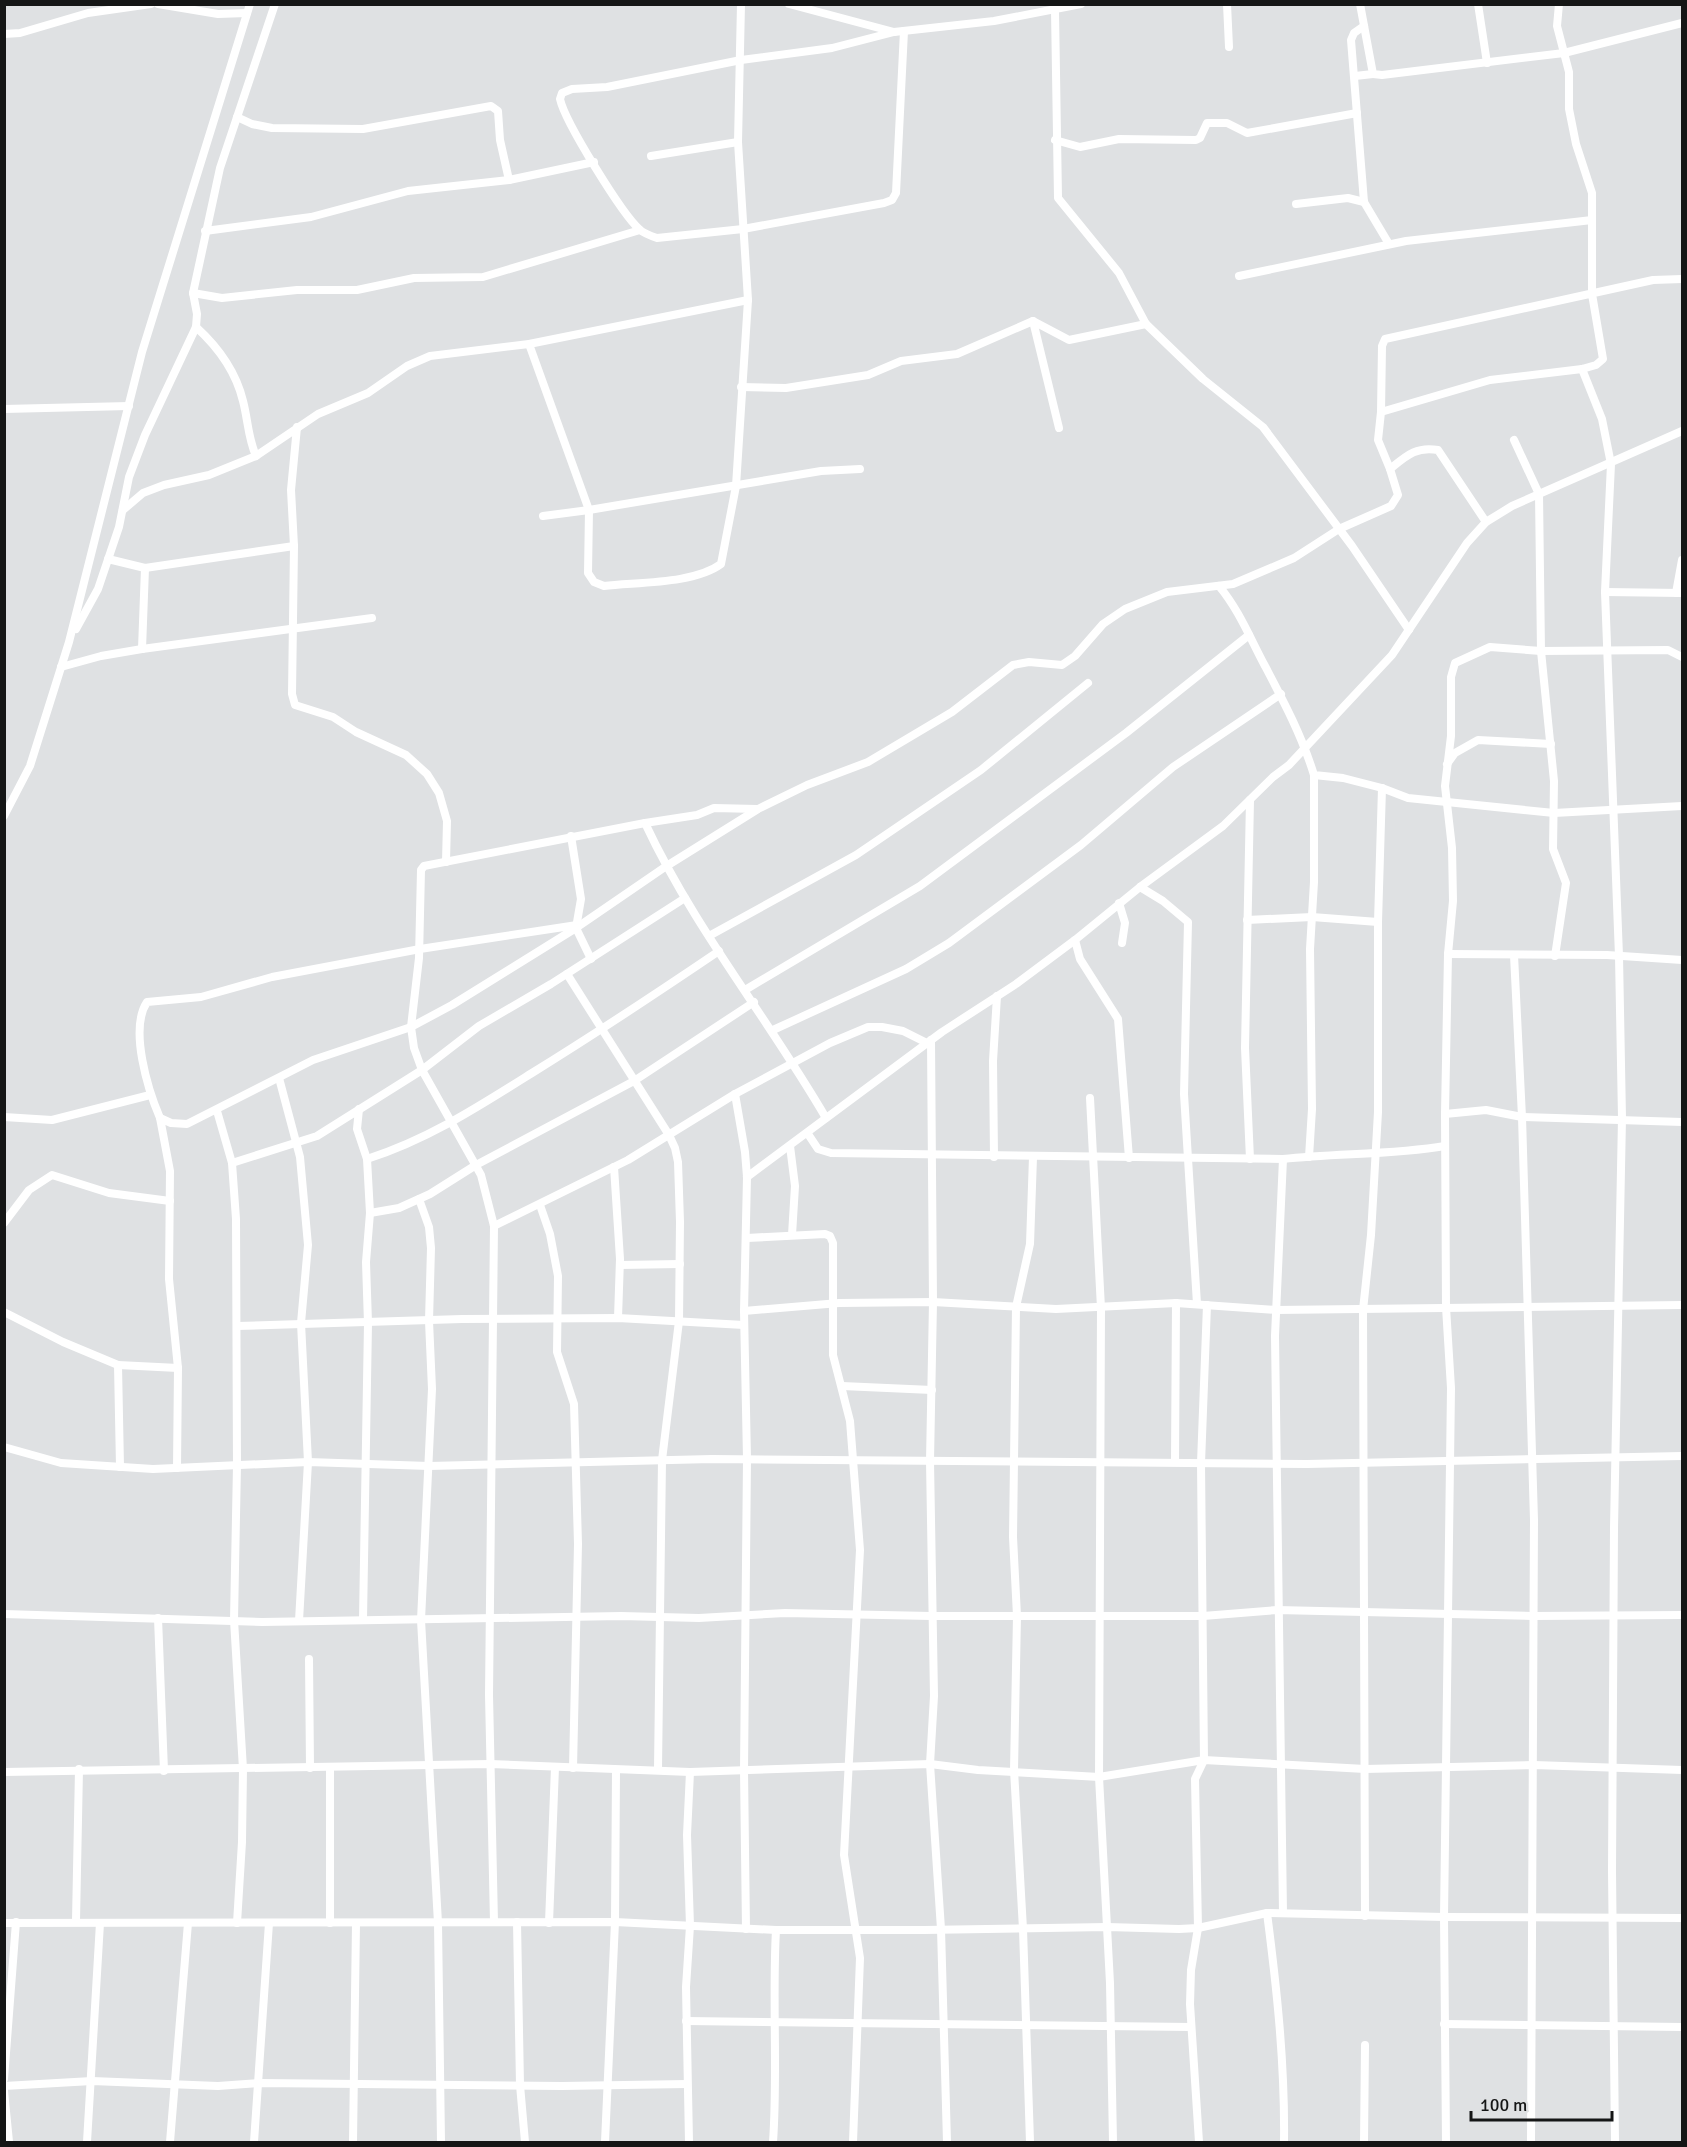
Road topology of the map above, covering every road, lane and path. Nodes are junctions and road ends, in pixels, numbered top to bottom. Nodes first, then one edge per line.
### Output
1 (151, 4) edge
2 (158, 4) edge
3 (275, 4) edge
4 (741, 4) edge
5 (789, 4) edge
6 (1081, 4) edge
7 (1227, 4) edge
8 (1360, 4) edge
9 (1478, 4) edge
10 (1559, 4) edge
11 (249, 9) edge
12 (1055, 10) junction
13 (1683, 22) edge
14 (1364, 26) junction
15 (904, 31) junction
16 (894, 32) junction
17 (4, 34) edge
18 (1228, 47) dead end
19 (1564, 53) junction
20 (741, 60) junction
21 (1487, 63) junction
22 (1373, 74) junction
23 (1355, 76) junction
24 (1357, 113) junction
25 (237, 117) junction
26 (1055, 140) junction
27 (738, 142) junction
28 (651, 156) dead end
29 (594, 162) junction
30 (509, 180) junction
31 (1364, 202) junction
32 (1296, 204) dead end
33 (1592, 220) junction
34 (743, 229) junction
35 (640, 230) junction
36 (205, 231) junction
37 (1389, 244) junction
38 (1239, 276) dead end
39 (1683, 279) edge
40 (192, 293) junction
41 (1592, 294) junction
42 (748, 300) junction
43 (1033, 321) junction
44 (1146, 324) junction
45 (196, 327) junction
46 (529, 344) junction
47 (1582, 369) junction
48 (741, 387) junction
49 (129, 406) junction
50 (4, 409) edge
51 (1380, 411) junction
52 (297, 427) junction
53 (1059, 428) dead end
54 (1683, 431) edge
55 (1514, 440) dead end
56 (256, 456) junction
57 (1611, 464) junction
58 (860, 469) dead end
59 (1390, 469) junction
60 (736, 486) junction
61 (1539, 494) junction
62 (123, 510) junction
63 (589, 510) junction
64 (543, 516) dead end
65 (1486, 522) junction
66 (1339, 529) junction
67 (294, 546) junction
68 (108, 559) junction
69 (1683, 560) edge
70 (145, 568) junction
71 (1219, 586) junction
72 (1605, 592) junction
73 (1679, 593) edge
74 (372, 618) dead end
75 (1408, 630) junction
76 (292, 631) junction
77 (1249, 635) junction
78 (69, 642) junction
79 (142, 649) junction
80 (1609, 650) junction
81 (1541, 651) junction
82 (1683, 657) edge
83 (61, 667) junction
84 (1088, 683) dead end
85 (1281, 694) junction
86 (1551, 744) junction
87 (1306, 748) junction
88 (1446, 766) junction
89 (1314, 775) junction
90 (1382, 788) junction
91 (1250, 800) junction
92 (1446, 803) junction
93 (1683, 806) edge
94 (1613, 807) junction
95 (758, 809) junction
96 (1554, 813) junction
97 (4, 816) edge
98 (645, 823) junction
99 (571, 836) junction
100 (446, 862) junction
101 (665, 867) junction
102 (1140, 886) junction
103 (686, 898) junction
104 (1119, 903) junction
105 (1312, 917) junction
106 (1247, 920) junction
107 (1378, 922) junction
108 (577, 926) junction
109 (709, 936) junction
110 (1075, 940) junction
111 (1122, 943) dead end
112 (420, 949) junction
113 (718, 951) junction
114 (1448, 954) junction
115 (1514, 955) junction
116 (1555, 956) junction
117 (1620, 956) junction
118 (591, 959) junction
119 (1683, 960) edge
120 (567, 974) junction
121 (746, 990) junction
122 (997, 996) junction
123 (754, 1002) junction
124 (411, 1027) junction
125 (602, 1029) junction
126 (773, 1030) junction
127 (929, 1041) junction
128 (793, 1060) junction
129 (422, 1070) junction
130 (279, 1078) junction
131 (634, 1081) junction
132 (735, 1094) junction
133 (150, 1095) junction
134 (1090, 1098) dead end
135 (359, 1109) junction
136 (217, 1111) junction
137 (1445, 1114) junction
138 (1522, 1117) junction
139 (4, 1118) edge
140 (160, 1118) junction
141 (826, 1118) junction
142 (1622, 1118) junction
143 (1683, 1122) edge
144 (452, 1123) junction
145 (807, 1134) junction
146 (669, 1135) junction
147 (297, 1143) junction
148 (790, 1146) junction
149 (1445, 1146) junction
150 (1374, 1152) junction
151 (933, 1156) junction
152 (994, 1157) junction
153 (1033, 1157) junction
154 (1309, 1157) junction
155 (1092, 1158) junction
156 (1129, 1158) junction
157 (367, 1159) junction
158 (1188, 1159) junction
159 (1250, 1159) junction
160 (1283, 1160) junction
161 (232, 1163) junction
162 (476, 1165) junction
163 (614, 1167) junction
164 (747, 1177) junction
165 (419, 1199) junction
166 (170, 1202) junction
167 (540, 1205) junction
168 (370, 1213) junction
169 (4, 1223) edge
170 (494, 1226) junction
171 (792, 1235) junction
172 (747, 1238) junction
173 (680, 1264) junction
174 (620, 1265) junction
175 (933, 1302) junction
176 (833, 1303) junction
177 (1176, 1303) junction
178 (1197, 1304) junction
179 (1208, 1305) junction
180 (1619, 1305) junction
181 (1683, 1305) edge
182 (1016, 1307) junction
183 (1101, 1308) junction
184 (1446, 1308) junction
185 (1526, 1308) junction
186 (1276, 1310) junction
187 (1363, 1310) junction
188 (744, 1311) junction
189 (4, 1312) edge
190 (618, 1318) junction
191 (493, 1319) junction
192 (557, 1319) junction
193 (429, 1321) junction
194 (679, 1321) junction
195 (301, 1323) junction
196 (368, 1323) junction
197 (744, 1325) junction
198 (237, 1326) junction
199 (118, 1365) junction
200 (178, 1368) junction
201 (842, 1386) junction
202 (932, 1390) junction
203 (4, 1447) edge
204 (1616, 1456) junction
205 (1683, 1456) edge
206 (1531, 1458) junction
207 (747, 1459) junction
208 (662, 1460) junction
209 (852, 1460) junction
210 (930, 1461) junction
211 (1014, 1461) junction
212 (1449, 1461) junction
213 (308, 1462) junction
214 (577, 1462) junction
215 (1099, 1462) junction
216 (1176, 1462) junction
217 (1202, 1463) junction
218 (1276, 1463) junction
219 (1362, 1463) junction
220 (490, 1464) junction
221 (237, 1465) junction
222 (364, 1465) junction
223 (429, 1466) junction
224 (120, 1467) junction
225 (177, 1468) junction
226 (1277, 1610) junction
227 (1364, 1612) junction
228 (1447, 1613) junction
229 (4, 1614) edge
230 (1614, 1614) junction
231 (1683, 1614) edge
232 (857, 1615) junction
233 (658, 1616) junction
234 (746, 1616) junction
235 (931, 1616) junction
236 (1017, 1616) junction
237 (1100, 1616) junction
238 (1203, 1616) junction
239 (1533, 1616) junction
240 (576, 1617) junction
241 (158, 1618) junction
242 (490, 1619) junction
243 (234, 1620) junction
244 (363, 1620) junction
245 (422, 1620) junction
246 (299, 1621) junction
247 (309, 1659) dead end
248 (1204, 1760) junction
249 (1282, 1763) junction
250 (490, 1764) junction
251 (930, 1764) junction
252 (428, 1765) junction
253 (850, 1766) junction
254 (1534, 1766) junction
255 (555, 1767) junction
256 (1613, 1767) junction
257 (310, 1768) junction
258 (330, 1768) junction
259 (573, 1768) junction
260 (1445, 1768) junction
261 (79, 1769) junction
262 (243, 1769) junction
263 (658, 1769) junction
264 (1365, 1769) junction
265 (616, 1770) junction
266 (744, 1770) junction
267 (1014, 1770) junction
268 (1683, 1770) edge
269 (164, 1771) junction
270 (4, 1772) edge
271 (690, 1772) junction
272 (1099, 1777) junction
273 (1267, 1913) junction
274 (1282, 1913) junction
275 (1365, 1916) junction
276 (1444, 1917) junction
277 (1533, 1917) junction
278 (1683, 1918) edge
279 (1614, 1919) junction
280 (76, 1921) junction
281 (494, 1922) junction
282 (615, 1922) junction
283 (4, 1923) edge
284 (16, 1923) junction
285 (100, 1923) junction
286 (188, 1923) junction
287 (237, 1923) junction
288 (269, 1923) junction
289 (330, 1923) junction
290 (356, 1923) junction
291 (438, 1923) junction
292 (517, 1923) junction
293 (549, 1923) junction
294 (690, 1926) junction
295 (1107, 1927) junction
296 (1198, 1928) junction
297 (746, 1929) junction
298 (856, 1929) junction
299 (941, 1929) junction
300 (1023, 1929) junction
301 (776, 1930) junction
302 (686, 2021) junction
303 (775, 2023) junction
304 (857, 2023) junction
305 (944, 2023) junction
306 (1026, 2024) junction
307 (1444, 2024) junction
308 (1530, 2026) junction
309 (1616, 2026) junction
310 (1110, 2027) junction
311 (1191, 2027) junction
312 (1683, 2027) edge
313 (1365, 2045) dead end
314 (4, 2079) edge
315 (92, 2081) junction
316 (260, 2083) junction
317 (175, 2084) junction
318 (352, 2084) junction
319 (687, 2084) junction
320 (440, 2085) junction
321 (520, 2085) junction
322 (609, 2085) junction
323 (4, 2086) edge
324 (4, 2091) edge
325 (9, 2142) edge
326 (87, 2142) edge
327 (170, 2142) edge
328 (254, 2142) edge
329 (353, 2142) edge
330 (441, 2142) edge
331 (525, 2142) edge
332 (605, 2142) edge
333 (689, 2142) edge
334 (773, 2142) edge
335 (853, 2142) edge
336 (947, 2142) edge
337 (1030, 2142) edge
338 (1113, 2142) edge
339 (1200, 2142) edge
340 (1284, 2142) edge
341 (1364, 2142) edge
342 (1446, 2142) edge
343 (1531, 2142) edge
344 (1615, 2142) edge

1 - 17 street
2 - 11 street
3 - 25 street
4 - 20 street
5 - 16 street
6 - 12 street
7 - 18 street
8 - 14 street
9 - 21 street
10 - 19 street
11 - 49 street
12 - 15 street
12 - 26 street
13 - 19 street
14 - 22 street
14 - 23 street
15 - 16 street
15 - 34 street
16 - 20 street
19 - 21 street
19 - 33 street
20 - 27 street
20 - 29 street
21 - 22 street
22 - 23 street
23 - 24 street
24 - 26 street
24 - 31 street
25 - 30 street
25 - 36 street
26 - 44 street
27 - 28 street
27 - 34 street
29 - 30 street
29 - 35 street
30 - 36 street
31 - 32 street
31 - 37 street
33 - 37 street
33 - 41 street
34 - 35 street
34 - 42 street
35 - 40 street
36 - 40 street
37 - 38 street
39 - 41 street
40 - 45 street
41 - 47 street
41 - 51 street
42 - 46 street
42 - 48 street
43 - 44 street
43 - 48 street
43 - 53 street
44 - 66 street
45 - 56 street
45 - 62 street
46 - 52 street
46 - 63 street
47 - 51 street
47 - 57 street
48 - 60 street
49 - 50 street
49 - 78 street
51 - 59 street
52 - 56 street
52 - 67 street
54 - 57 street
55 - 61 street
56 - 62 street
57 - 61 street
57 - 72 street
58 - 60 street
59 - 65 street
59 - 66 street
60 - 63 street
60 - 63 street
61 - 65 street
61 - 81 street
62 - 68 street
63 - 64 street
65 - 75 street
66 - 71 street
66 - 75 street
67 - 70 street
67 - 76 street
68 - 70 street
68 - 78 street
69 - 73 street
70 - 79 street
71 - 77 street
71 - 95 street
72 - 73 street
72 - 80 street
74 - 76 street
75 - 87 street
76 - 79 street
76 - 100 street
77 - 85 street
77 - 121 street
78 - 83 street
79 - 83 street
80 - 81 street
80 - 82 street
80 - 94 street
81 - 86 street
81 - 88 street
83 - 97 street
84 - 109 street
85 - 87 street
85 - 126 street
86 - 88 street
86 - 96 street
87 - 89 street
87 - 91 street
88 - 92 street
89 - 90 street
89 - 105 street
90 - 92 street
90 - 107 street
91 - 102 street
91 - 106 street
92 - 96 street
92 - 114 street
93 - 94 street
94 - 96 street
94 - 117 street
95 - 98 street
95 - 101 street
96 - 116 street
98 - 99 street
98 - 101 street
99 - 100 street
99 - 108 street
100 - 112 street
101 - 103 street
101 - 108 street
102 - 104 street
102 - 158 street
103 - 109 street
103 - 118 street
104 - 110 street
104 - 111 street
105 - 106 street
105 - 107 street
105 - 154 street
106 - 159 street
107 - 150 street
108 - 112 street
108 - 118 street
108 - 124 street
109 - 113 street
110 - 122 street
110 - 156 street
112 - 124 street
112 - 133 street
113 - 121 street
113 - 125 street
114 - 115 street
114 - 137 street
115 - 116 street
115 - 138 street
116 - 117 street
117 - 119 street
117 - 142 street
118 - 120 street
120 - 125 street
120 - 129 street
121 - 123 street
122 - 127 street
122 - 152 street
123 - 126 street
123 - 131 street
124 - 129 street
124 - 130 street
125 - 131 street
125 - 144 street
126 - 128 street
127 - 128 street
127 - 141 street
127 - 151 street
128 - 132 street
128 - 141 street
129 - 135 street
129 - 144 street
130 - 136 street
130 - 147 street
131 - 146 street
131 - 162 street
132 - 146 street
132 - 164 street
133 - 139 street
133 - 140 street
134 - 155 street
135 - 147 street
135 - 157 street
136 - 140 street
136 - 161 street
137 - 138 street
137 - 149 street
138 - 142 street
138 - 185 street
140 - 166 street
141 - 145 street
142 - 143 street
142 - 180 street
144 - 157 street
144 - 162 street
145 - 148 street
145 - 151 street
146 - 163 street
146 - 173 street
147 - 161 street
147 - 195 street
148 - 164 street
148 - 171 street
149 - 150 street
149 - 184 street
150 - 154 street
150 - 187 street
151 - 152 street
151 - 175 street
152 - 153 street
153 - 155 street
153 - 182 street
154 - 160 street
155 - 156 street
155 - 183 street
156 - 158 street
157 - 168 street
158 - 159 street
158 - 178 street
159 - 160 street
160 - 186 street
161 - 198 street
162 - 165 street
162 - 170 street
163 - 167 street
163 - 174 street
164 - 172 street
165 - 168 street
165 - 193 street
166 - 169 street
166 - 200 street
167 - 170 street
167 - 192 street
168 - 196 street
170 - 191 street
171 - 172 street
171 - 176 street
172 - 188 street
173 - 174 street
173 - 194 street
174 - 190 street
175 - 176 street
175 - 182 street
175 - 202 street
176 - 188 street
176 - 201 street
177 - 178 street
177 - 183 street
177 - 216 street
178 - 179 street
179 - 186 street
179 - 217 street
180 - 181 street
180 - 185 street
180 - 204 street
182 - 183 street
182 - 211 street
183 - 215 street
184 - 185 street
184 - 187 street
184 - 212 street
185 - 206 street
186 - 187 street
186 - 218 street
187 - 219 street
188 - 197 street
189 - 199 street
190 - 192 street
190 - 194 street
191 - 192 street
191 - 193 street
191 - 220 street
192 - 214 street
193 - 196 street
193 - 223 street
194 - 197 street
194 - 208 street
195 - 196 street
195 - 198 street
195 - 213 street
196 - 222 street
197 - 207 street
198 - 221 street
199 - 200 street
199 - 224 street
200 - 225 street
201 - 202 street
201 - 209 street
202 - 210 street
203 - 224 street
204 - 205 street
204 - 206 street
204 - 230 street
206 - 212 street
206 - 239 street
207 - 208 street
207 - 209 street
207 - 234 street
208 - 214 street
208 - 233 street
209 - 210 street
209 - 232 street
210 - 211 street
210 - 235 street
211 - 215 street
211 - 236 street
212 - 219 street
212 - 228 street
213 - 221 street
213 - 222 street
213 - 246 street
214 - 220 street
214 - 240 street
215 - 216 street
215 - 237 street
216 - 217 street
217 - 218 street
217 - 238 street
218 - 219 street
218 - 226 street
219 - 227 street
220 - 223 street
220 - 242 street
221 - 225 street
221 - 243 street
222 - 223 street
222 - 244 street
223 - 245 street
224 - 225 street
226 - 227 street
226 - 238 street
226 - 249 street
227 - 228 street
227 - 264 street
228 - 239 street
228 - 260 street
229 - 241 street
230 - 231 street
230 - 239 street
230 - 256 street
232 - 234 street
232 - 235 street
232 - 253 street
233 - 234 street
233 - 240 street
233 - 263 street
234 - 266 street
235 - 236 street
235 - 251 street
236 - 237 street
236 - 267 street
237 - 238 street
237 - 272 street
238 - 248 street
239 - 254 street
240 - 242 street
240 - 259 street
241 - 243 street
241 - 269 street
242 - 245 street
242 - 250 street
243 - 246 street
243 - 262 street
244 - 245 street
244 - 246 street
245 - 252 street
247 - 257 street
248 - 249 street
248 - 272 street
248 - 296 street
249 - 264 street
249 - 274 street
250 - 252 street
250 - 255 street
250 - 281 street
251 - 253 street
251 - 267 street
251 - 299 street
252 - 258 street
252 - 291 street
253 - 266 street
253 - 298 street
254 - 256 street
254 - 260 street
254 - 277 street
255 - 259 street
255 - 293 street
256 - 268 street
256 - 279 street
257 - 258 street
257 - 262 street
258 - 289 street
259 - 265 street
260 - 264 street
260 - 276 street
261 - 269 street
261 - 270 street
261 - 280 street
262 - 269 street
262 - 287 street
263 - 265 street
263 - 271 street
264 - 275 street
265 - 282 street
266 - 271 street
266 - 297 street
267 - 272 street
267 - 300 street
271 - 294 street
272 - 295 street
273 - 274 street
273 - 296 street
273 - 340 street
274 - 275 street
275 - 276 street
276 - 277 street
276 - 307 street
277 - 279 street
277 - 308 street
278 - 279 street
279 - 309 street
280 - 284 street
280 - 285 street
281 - 291 street
281 - 292 street
282 - 293 street
282 - 294 street
282 - 322 street
283 - 284 street
284 - 314 street
285 - 286 street
285 - 315 street
286 - 287 street
286 - 317 street
287 - 288 street
288 - 289 street
288 - 316 street
289 - 290 street
290 - 291 street
290 - 318 street
291 - 320 street
292 - 293 street
292 - 321 street
294 - 297 street
294 - 302 street
295 - 296 street
295 - 300 street
295 - 310 street
296 - 311 street
297 - 301 street
298 - 299 street
298 - 301 street
298 - 304 street
299 - 300 street
299 - 305 street
300 - 306 street
301 - 303 street
302 - 303 street
302 - 319 street
303 - 304 street
303 - 334 street
304 - 305 street
304 - 335 street
305 - 306 street
305 - 336 street
306 - 310 street
306 - 337 street
307 - 308 street
307 - 342 street
308 - 309 street
308 - 343 street
309 - 312 street
309 - 344 street
310 - 311 street
310 - 338 street
311 - 339 street
313 - 341 street
315 - 317 street
315 - 323 street
315 - 326 street
316 - 317 street
316 - 318 street
316 - 328 street
317 - 327 street
318 - 320 street
318 - 329 street
319 - 322 street
319 - 333 street
320 - 321 street
320 - 330 street
321 - 322 street
321 - 331 street
322 - 332 street
324 - 325 street

